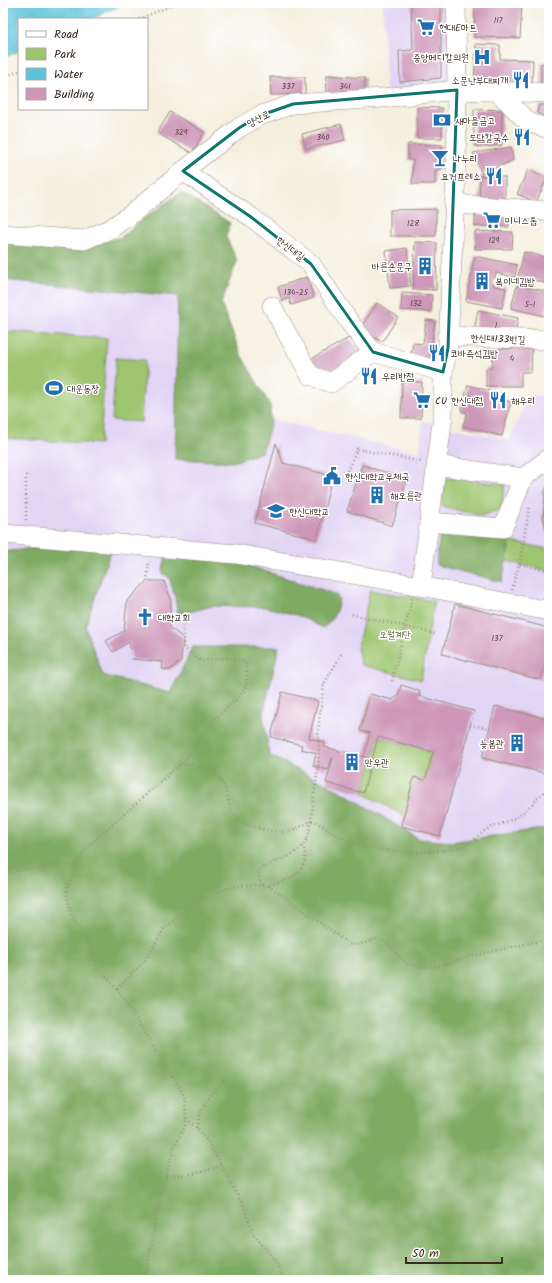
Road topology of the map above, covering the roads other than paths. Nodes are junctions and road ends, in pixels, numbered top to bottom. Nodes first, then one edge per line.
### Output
1 (456, 3) edge
2 (457, 90) junction
3 (497, 91) junction
4 (549, 93) edge
5 (549, 128) edge
6 (183, 171) junction
7 (455, 204) junction
8 (549, 211) edge
9 (3, 234) edge
10 (272, 306) dead end
11 (447, 336) junction
12 (549, 340) edge
13 (374, 352) junction
14 (443, 372) junction
15 (549, 458) edge
16 (436, 465) junction
17 (523, 478) junction
18 (429, 522) junction
19 (3, 534) edge
20 (418, 586) junction
21 (549, 611) edge

1 - 2 street
2 - 3 street, 양산로
2 - 6 street, 양산로
2 - 7 street
3 - 4 street, 양산로
3 - 5 street
6 - 9 street, 양산로
6 - 13 street, 한신대길
7 - 8 street
7 - 11 street
10 - 13 street
11 - 12 street, 한신대133번길
11 - 14 street
13 - 14 street
14 - 16 street
15 - 17 street
16 - 17 street
16 - 18 street
17 - 18 street
18 - 20 street
19 - 20 street
20 - 21 street

